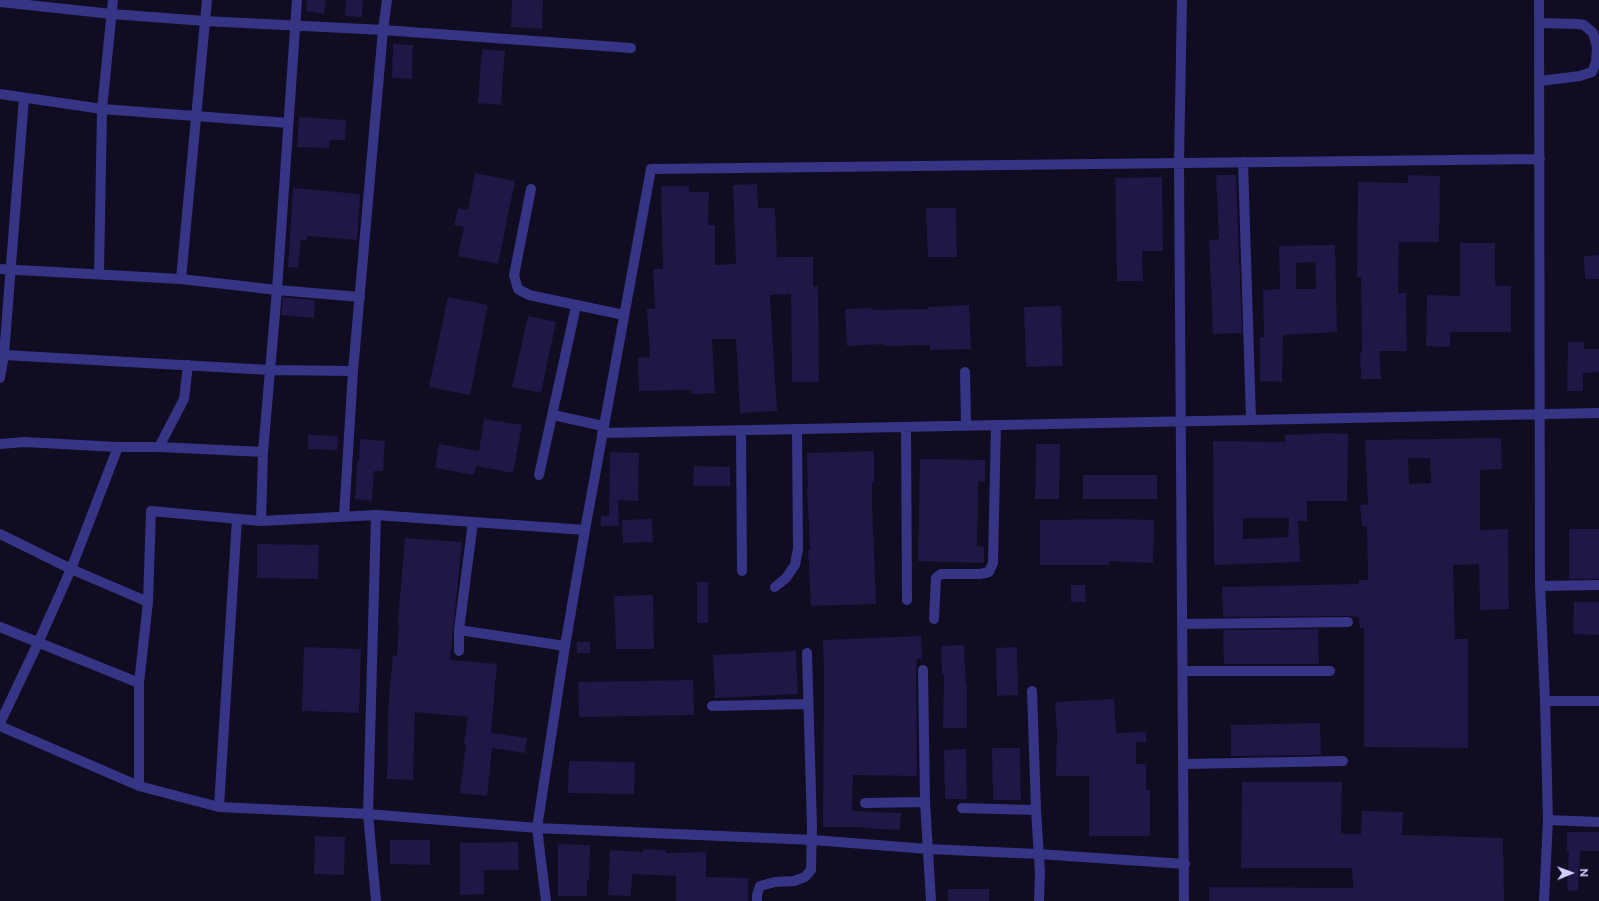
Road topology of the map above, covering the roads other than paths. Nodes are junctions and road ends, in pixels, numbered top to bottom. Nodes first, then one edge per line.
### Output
1 (113, 0) edge
2 (207, 0) edge
3 (297, 0) edge
4 (387, 0) edge
5 (1182, 0) edge
6 (1539, 0) edge
7 (0, 2) edge
8 (112, 14) junction
9 (205, 22) junction
10 (1539, 23) junction
11 (295, 26) junction
12 (383, 30) junction
13 (631, 48) dead end
14 (1540, 81) junction
15 (0, 94) edge
16 (24, 98) junction
17 (102, 109) junction
18 (195, 116) junction
19 (288, 123) junction
20 (1540, 159) junction
21 (1244, 162) junction
22 (1179, 163) junction
23 (531, 189) dead end
24 (0, 269) edge
25 (11, 270) junction
26 (99, 274) junction
27 (181, 279) junction
28 (277, 290) junction
29 (360, 297) junction
30 (576, 306) junction
31 (624, 315) junction
32 (4, 355) junction
33 (188, 365) junction
34 (270, 370) junction
35 (353, 372) junction
36 (965, 372) dead end
37 (0, 378) edge
38 (1599, 413) edge
39 (1540, 414) junction
40 (553, 415) junction
41 (1251, 420) junction
42 (1181, 421) junction
43 (996, 425) junction
44 (966, 426) junction
45 (906, 427) junction
46 (603, 429) junction
47 (797, 429) junction
48 (740, 430) junction
49 (0, 444) edge
50 (159, 447) junction
51 (118, 448) junction
52 (263, 452) junction
53 (539, 476) dead end
54 (376, 515) junction
55 (344, 516) junction
56 (237, 519) junction
57 (261, 521) junction
58 (472, 522) junction
59 (585, 530) junction
60 (0, 534) edge
61 (71, 569) junction
62 (742, 571) dead end
63 (1599, 585) edge
64 (1540, 586) junction
65 (775, 587) dead end
66 (907, 600) dead end
67 (148, 602) junction
68 (934, 619) dead end
69 (1348, 622) dead end
70 (1183, 624) junction
71 (0, 627) edge
72 (459, 630) junction
73 (38, 643) junction
74 (565, 646) junction
75 (459, 651) dead end
76 (807, 654) dead end
77 (923, 670) dead end
78 (1183, 671) junction
79 (1330, 671) dead end
80 (139, 684) junction
81 (1032, 691) dead end
82 (1545, 701) junction
83 (1599, 701) edge
84 (808, 704) junction
85 (712, 706) dead end
86 (0, 724) edge
87 (1343, 760) dead end
88 (1184, 764) junction
89 (140, 786) junction
90 (925, 802) junction
91 (865, 803) dead end
92 (219, 807) junction
93 (962, 808) dead end
94 (1036, 810) junction
95 (368, 814) junction
96 (1548, 820) junction
97 (1599, 822) edge
98 (537, 828) junction
99 (813, 840) junction
100 (928, 849) junction
101 (1038, 854) junction
102 (1185, 864) junction
103 (376, 901) edge
104 (546, 901) edge
105 (757, 901) edge
106 (930, 901) edge
107 (1039, 901) edge
108 (1184, 901) edge
109 (1544, 901) edge

1 - 8 street
2 - 9 street
3 - 11 street
4 - 12 street
5 - 22 street
6 - 10 street
7 - 8 street
8 - 9 street
8 - 17 street
9 - 11 street
9 - 18 street
10 - 14 street
10 - 14 street
11 - 12 street
11 - 19 street
12 - 13 street
12 - 29 street
14 - 20 street
15 - 16 street
16 - 17 street
16 - 25 street
17 - 18 street
17 - 26 street
18 - 19 street
18 - 27 street
19 - 28 street
20 - 21 street
20 - 39 street
21 - 22 street
21 - 41 street
22 - 31 street
22 - 42 street
23 - 30 street
24 - 25 street
25 - 26 street
25 - 32 street
26 - 27 street
27 - 28 street
28 - 29 street
28 - 34 street
29 - 35 street
30 - 31 street
30 - 40 street
31 - 46 street
32 - 33 street
32 - 37 street
33 - 34 street
33 - 50 street
34 - 35 street
34 - 52 street
35 - 55 street
36 - 44 street
38 - 39 street
39 - 41 street
39 - 64 street
40 - 46 street
40 - 53 street
41 - 42 street
42 - 43 street
42 - 70 street
43 - 44 street
43 - 68 street
44 - 45 street
45 - 47 street
45 - 66 street
46 - 48 street
46 - 59 street
47 - 48 street
47 - 65 street
48 - 62 street
49 - 51 street
50 - 51 street
50 - 52 street
51 - 61 street
52 - 57 street
54 - 55 street
54 - 58 street
54 - 95 street
55 - 57 street
56 - 57 street
56 - 67 street
56 - 92 street
58 - 59 street
58 - 72 street
59 - 74 street
60 - 61 street
61 - 67 street
61 - 73 street
63 - 64 street
64 - 82 street
67 - 80 street
69 - 70 street
70 - 78 street
71 - 73 street
72 - 74 street
72 - 75 street
73 - 80 street
73 - 86 street
74 - 98 street
76 - 84 street
77 - 90 street
78 - 79 street
78 - 88 street
80 - 89 street
81 - 94 street
82 - 83 street
82 - 96 street
84 - 85 street
84 - 99 street
86 - 89 street
87 - 88 street
88 - 102 street
89 - 92 street
90 - 91 street
90 - 100 street
92 - 95 street
93 - 94 street
94 - 101 street
95 - 98 street
95 - 103 street
96 - 97 street
96 - 109 street
98 - 99 street
98 - 104 street
99 - 100 street
99 - 105 street
100 - 101 street
100 - 106 street
101 - 102 street
101 - 107 street
102 - 108 street

